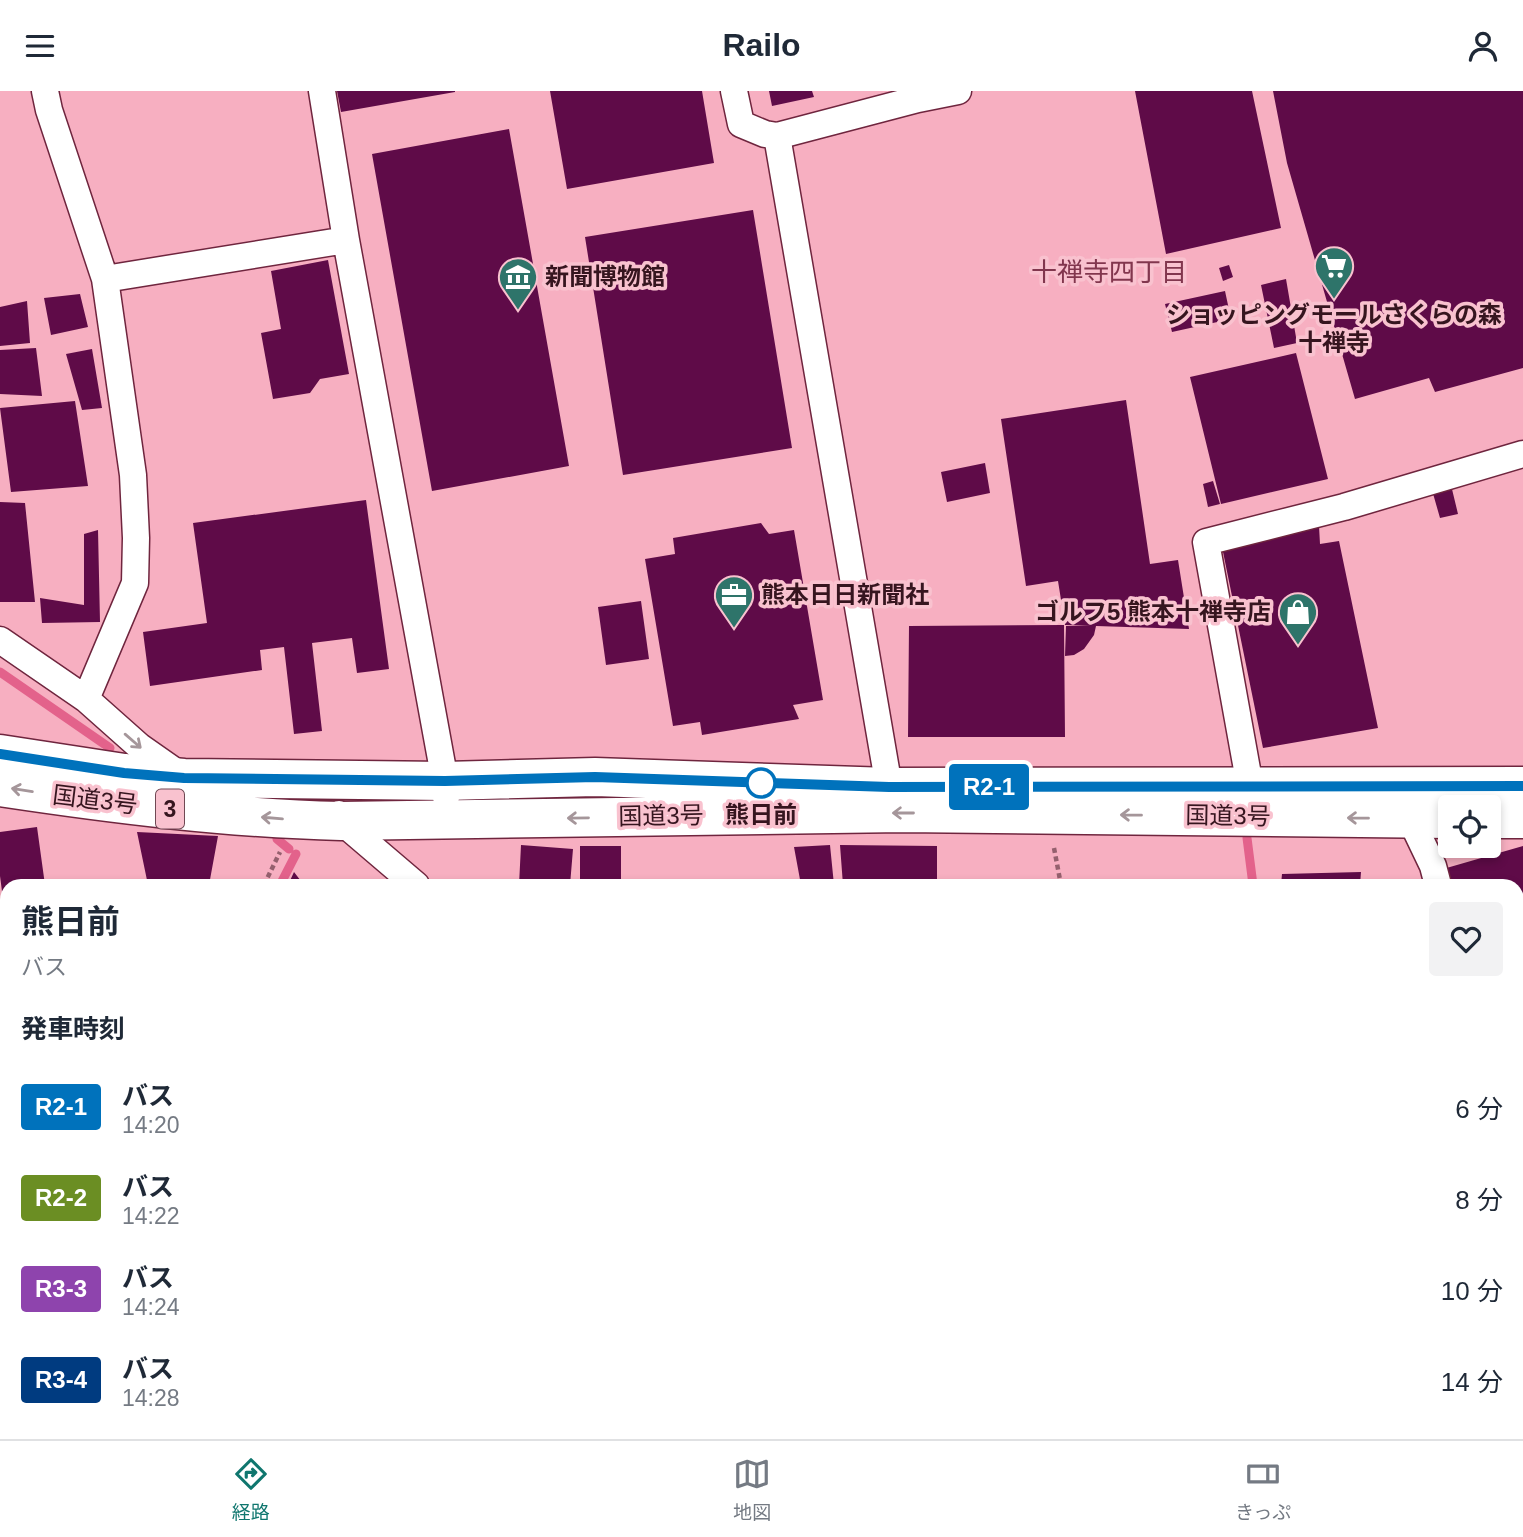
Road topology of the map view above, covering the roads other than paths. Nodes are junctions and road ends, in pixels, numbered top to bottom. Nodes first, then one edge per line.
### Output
1 (45, 91) edge
2 (322, 91) edge
3 (734, 91) edge
4 (957, 91) edge
5 (777, 136) junction
6 (346, 240) junction
7 (105, 279) junction
8 (1523, 454) edge
9 (0, 639) edge
10 (86, 699) junction
11 (0, 754) edge
12 (184, 778) junction
13 (334, 779) junction
14 (445, 781) junction
15 (1250, 786) junction
16 (1523, 786) edge
17 (0, 787) edge
18 (889, 787) junction
19 (1410, 818) junction
20 (1438, 818) edge
21 (1501, 819) edge
22 (1523, 819) edge
23 (448, 820) junction
24 (341, 821) junction
25 (409, 879) edge
26 (1436, 879) edge

1 - 7 street
2 - 6 street
3 - 5 street
4 - 5 street
5 - 18 street
6 - 7 street
6 - 14 street
7 - 10 street
8 - 15 street
9 - 10 street
10 -> 12 street
11 - 12 main road, 国道3号 / 3
12 - 13 main road, 国道3号 / 3
13 - 14 main road, 国道3号 / 3
13 - 24 street
14 - 18 main road, 国道3号 / 3
14 - 23 street
15 - 16 main road, 国道3号 / 3
15 - 18 main road, 国道3号 / 3
24 -> 17 main road, 国道3号 / 3
19 - 20 main road, 国道3号 / 3
19 -> 23 main road, 国道3号 / 3
19 - 26 street
21 - 22 main road
23 - 24 main road, 国道3号 / 3
24 - 25 street

